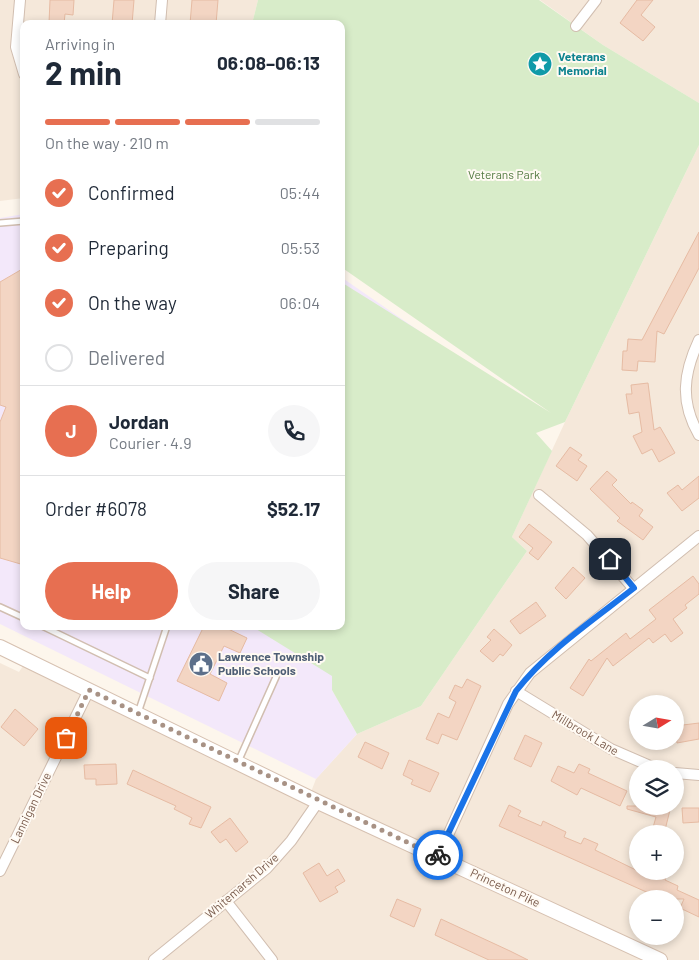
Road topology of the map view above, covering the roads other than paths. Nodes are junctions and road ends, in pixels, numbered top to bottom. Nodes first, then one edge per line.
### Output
1 (20, 0) edge
2 (162, 0) edge
3 (596, 0) edge
4 (160, 20) edge
5 (576, 26) dead end
6 (20, 60) edge
7 (20, 221) edge
8 (0, 223) edge
9 (699, 340) edge
10 (699, 435) edge
11 (539, 495) dead end
12 (699, 536) edge
13 (634, 588) junction
14 (0, 607) edge
15 (20, 616) edge
16 (50, 630) edge
17 (166, 630) edge
18 (0, 647) edge
19 (276, 677) dead end
20 (150, 678) junction
21 (89, 690) junction
22 (516, 691) junction
23 (138, 714) junction
24 (635, 760) edge
25 (238, 763) junction
26 (684, 774) edge
27 (699, 775) edge
28 (318, 802) junction
29 (438, 857) junction
30 (0, 871) edge
31 (226, 901) junction
32 (154, 960) edge
33 (272, 960) edge
34 (660, 960) edge

1 - 6 street
2 - 4 street
3 - 5 street
7 - 8 lane
9 - 10 street
11 - 13 street
12 - 13 street
13 - 22 street
14 - 15 lane
16 - 20 lane
17 - 20 lane
18 - 21 main road, Princeton Pike
19 - 25 lane
20 - 23 lane
21 - 23 main road, Princeton Pike
21 - 30 street, Lannigan Drive
22 - 24 street, Millbrook Lane
22 - 29 street
23 - 25 main road, Princeton Pike
25 - 28 main road, Princeton Pike
26 - 27 street
28 - 29 main road, Princeton Pike
28 - 31 street, Whitemarsh Drive
29 - 34 main road, Princeton Pike
31 - 32 street, Whitemarsh Drive
31 - 33 street

